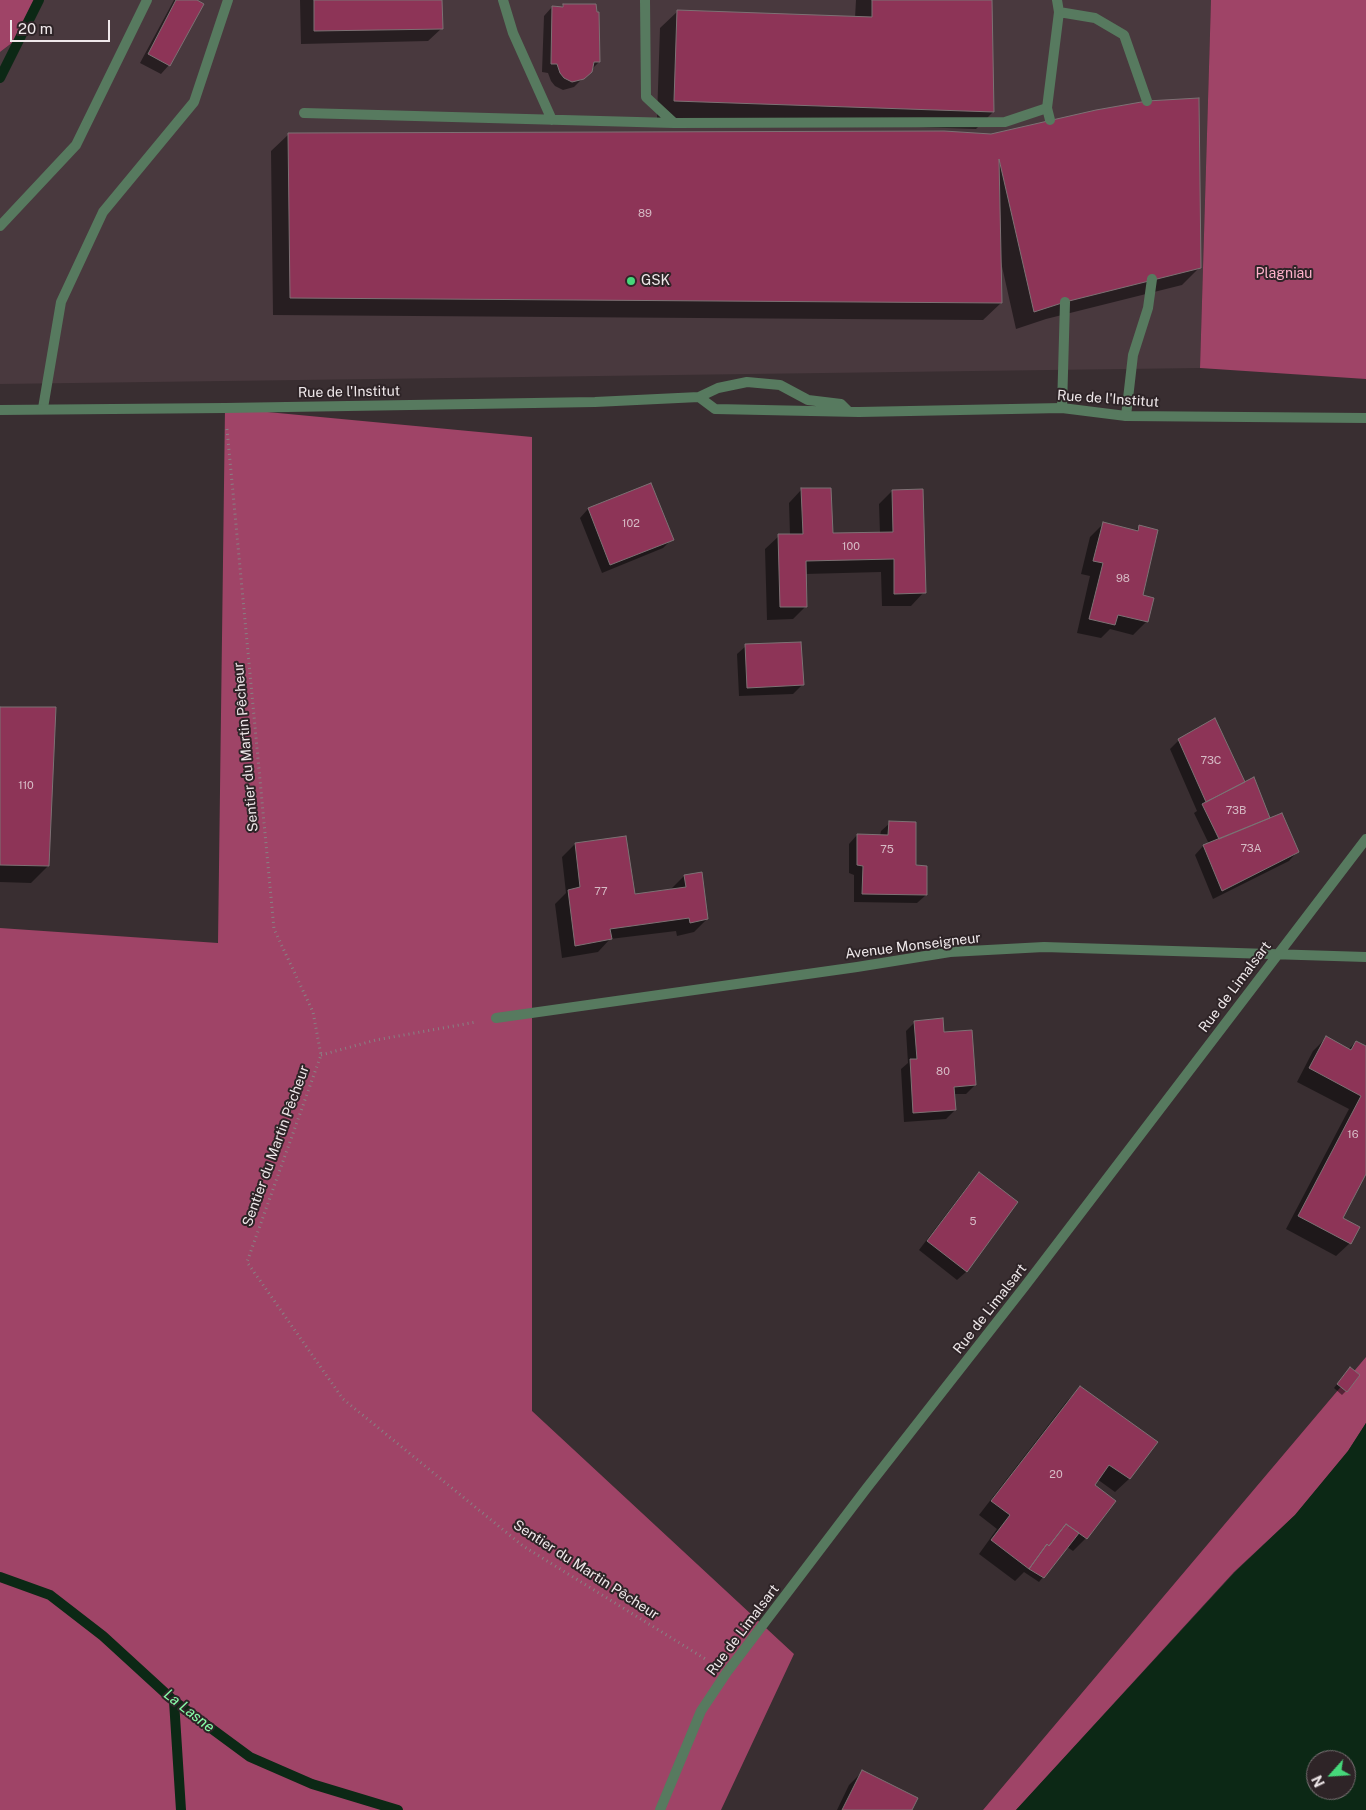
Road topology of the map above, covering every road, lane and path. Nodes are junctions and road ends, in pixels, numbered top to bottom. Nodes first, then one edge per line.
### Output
1 (147, 0) edge
2 (228, 0) edge
3 (503, 0) edge
4 (645, 0) edge
5 (1057, 0) edge
6 (1059, 12) junction
7 (1147, 101) dead end
8 (1047, 108) junction
9 (304, 113) dead end
10 (552, 120) junction
11 (1050, 120) dead end
12 (674, 123) junction
13 (0, 226) edge
14 (1152, 279) dead end
15 (1065, 302) dead end
16 (699, 397) junction
17 (43, 408) junction
18 (225, 408) junction
19 (1062, 408) junction
20 (0, 410) edge
21 (849, 412) junction
22 (1126, 416) junction
23 (1366, 418) edge
24 (1366, 839) edge
25 (1276, 954) junction
26 (1366, 957) edge
27 (496, 1018) joint
28 (321, 1055) junction
29 (727, 1672) junction
30 (660, 1810) edge

1 - 13 street
2 - 17 street
3 - 10 street
4 - 12 street
5 - 6 street
6 - 7 street
6 - 8 street
8 - 11 street
8 - 12 street
9 - 10 street
10 - 12 street
14 - 22 street
15 - 19 street
16 - 18 street, Rue de l'Institut
16 - 21 street, Rue de l'Institut
16 - 21 street, Rue de l'Institut
17 - 18 street, Rue de l'Institut
17 - 20 street, Rue de l'Institut
18 - 28 path, Sentier du Martin Pêcheur
19 - 21 street, Rue de l'Institut
19 - 22 street, Rue de l'Institut
22 - 23 street, Rue de l'Institut
24 - 25 street, Rue de Limalsart
25 - 26 street, Avenue Monseigneur
25 - 27 street, Avenue Monseigneur
25 - 29 street, Rue de Limalsart
27 - 28 path
28 - 29 path, Sentier du Martin Pêcheur
29 - 30 street, Rue de Limalsart

